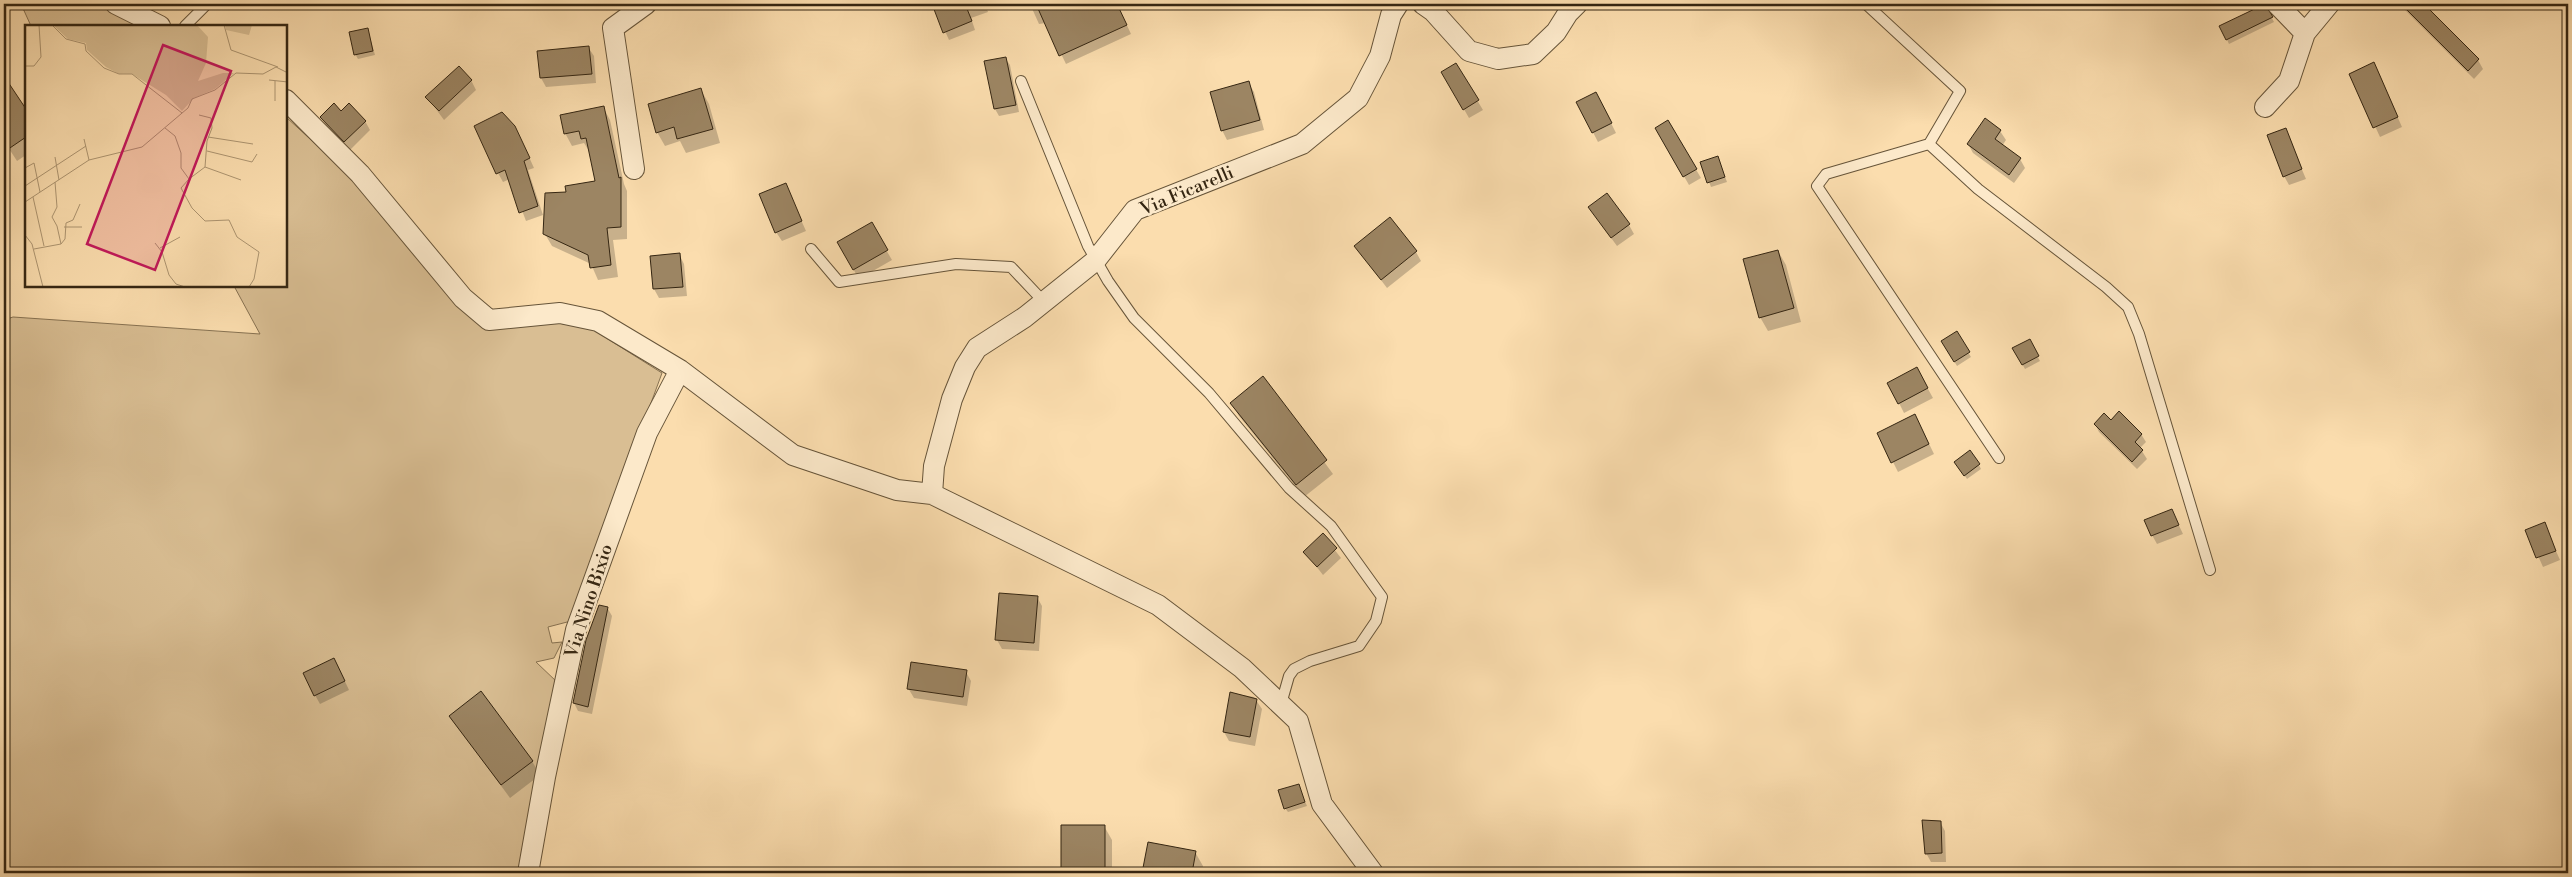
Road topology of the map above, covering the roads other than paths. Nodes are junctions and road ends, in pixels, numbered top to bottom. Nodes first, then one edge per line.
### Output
1 (116, 4) edge
2 (207, 4) edge
3 (646, 4) edge
4 (1398, 4) edge
5 (1423, 4) edge
6 (1577, 4) edge
7 (1866, 4) edge
8 (2277, 4) edge
9 (2329, 4) edge
10 (158, 25) edge
11 (186, 25) edge
12 (2305, 33) junction
13 (1021, 81) dead end
14 (288, 102) edge
15 (2265, 107) dead end
16 (1929, 144) junction
17 (634, 169) dead end
18 (811, 249) dead end
19 (1095, 261) junction
20 (1044, 302) junction
21 (680, 370) junction
22 (1999, 458) dead end
23 (932, 494) junction
24 (2210, 570) dead end
25 (1281, 704) junction
26 (528, 873) edge
27 (1373, 873) edge

1 - 10 street
2 - 11 lane
3 - 17 street
4 - 19 street, Via Ficarelli
5 - 6 street
7 - 16 lane
8 - 12 street
9 - 12 street
12 - 15 street
13 - 19 lane
14 - 21 street
16 - 22 lane
16 - 24 lane
18 - 20 lane
19 - 20 street, Via Ficarelli
19 - 25 lane
20 - 23 street, Via Ficarelli
21 - 23 street
21 - 26 street, Via Nino Bixio
23 - 25 street
25 - 27 street

